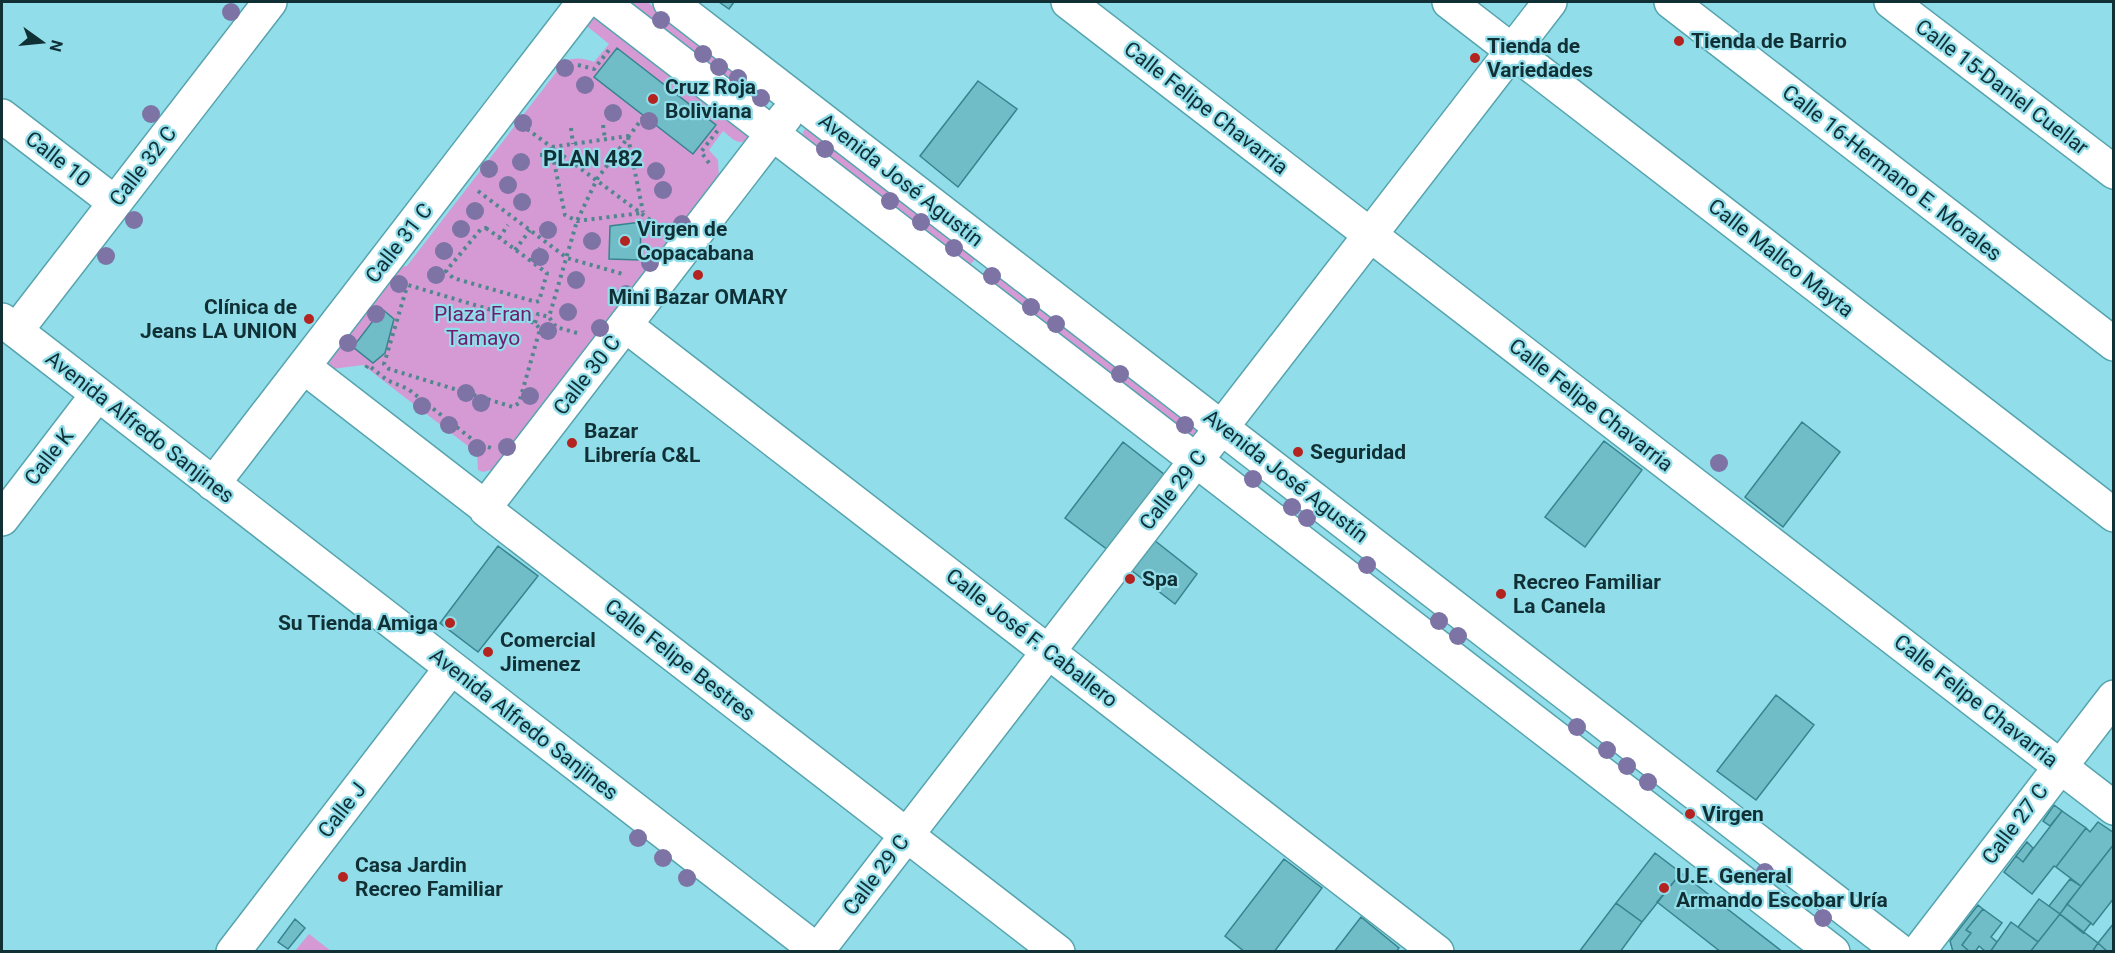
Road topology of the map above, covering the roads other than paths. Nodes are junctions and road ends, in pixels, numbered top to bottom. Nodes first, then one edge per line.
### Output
1 (270, 2) edge
2 (584, 2) edge
3 (602, 2) edge
4 (670, 2) edge
5 (1068, 2) edge
6 (1449, 2) edge
7 (1550, 2) edge
8 (1671, 2) edge
9 (1891, 2) edge
10 (1512, 50) junction
11 (798, 100) junction
12 (2, 116) edge
13 (773, 133) junction
14 (2114, 172) edge
15 (114, 202) junction
16 (1371, 235) junction
17 (625, 325) junction
18 (9, 326) edge
19 (2114, 344) edge
20 (304, 367) junction
21 (98, 394) junction
22 (1222, 427) junction
23 (1197, 460) junction
24 (213, 484) junction
25 (485, 507) junction
26 (2114, 515) edge
27 (2, 519) edge
28 (1049, 652) junction
29 (451, 668) junction
30 (1542, 675) junction
31 (2114, 697) edge
32 (1518, 707) junction
33 (2060, 766) junction
34 (2114, 808) edge
35 (907, 835) junction
36 (808, 948) edge
37 (233, 951) edge
38 (1058, 951) edge
39 (1437, 951) edge
40 (1833, 951) edge
41 (1901, 951) edge
42 (1918, 951) edge

1 - 15 street, Calle 32 C
2 - 20 street, Calle 31 C
3 - 13 street, Avenida José Agustín
4 - 11 street, Avenida José Agustín
5 - 16 street, Calle Felipe Chavarria
6 - 10 street, Calle Mallco Mayta
7 - 10 street, Calle 29 C
8 - 19 street, Calle 16-Hermano E. Morales
9 - 14 street, Calle 15-Daniel Cuellar
10 - 16 street, Calle 29 C
10 - 26 street, Calle Mallco Mayta
11 - 13 street, Calle 30 C
11 - 22 street, Avenida José Agustín
12 - 15 street, Calle 10
13 - 17 street, Calle 30 C
13 - 23 street, Avenida José Agustín
15 - 18 street, Calle 32 C
16 - 22 street, Calle 29 C
16 - 33 street, Calle Felipe Chavarria
17 - 25 street, Calle 30 C
17 - 28 street, Calle José F. Caballero
18 - 21 street, Avenida Alfredo Sanjines
20 - 24 street, Calle 31 C
20 - 25 street, Calle Felipe Bestres
21 - 24 street, Avenida Alfredo Sanjines
21 - 27 street, Calle K
22 - 23 street, Calle 29 C
22 - 30 street, Avenida José Agustín
23 - 28 street, Calle 29 C
23 - 32 street, Avenida José Agustín
24 - 29 street, Avenida Alfredo Sanjines
25 - 35 street, Calle Felipe Bestres
28 - 35 street, Calle 29 C
28 - 39 street, Calle José F. Caballero
29 - 36 street, Avenida Alfredo Sanjines
29 - 37 street, Calle J
30 - 32 street
30 - 41 street, Avenida José Agustín
31 - 33 street, Calle 27 C
32 - 40 street, Avenida José Agustín
33 - 34 street, Calle Felipe Chavarria
33 - 42 street, Calle 27 C
35 - 36 street, Calle 29 C
35 - 38 street, Calle Felipe Bestres

